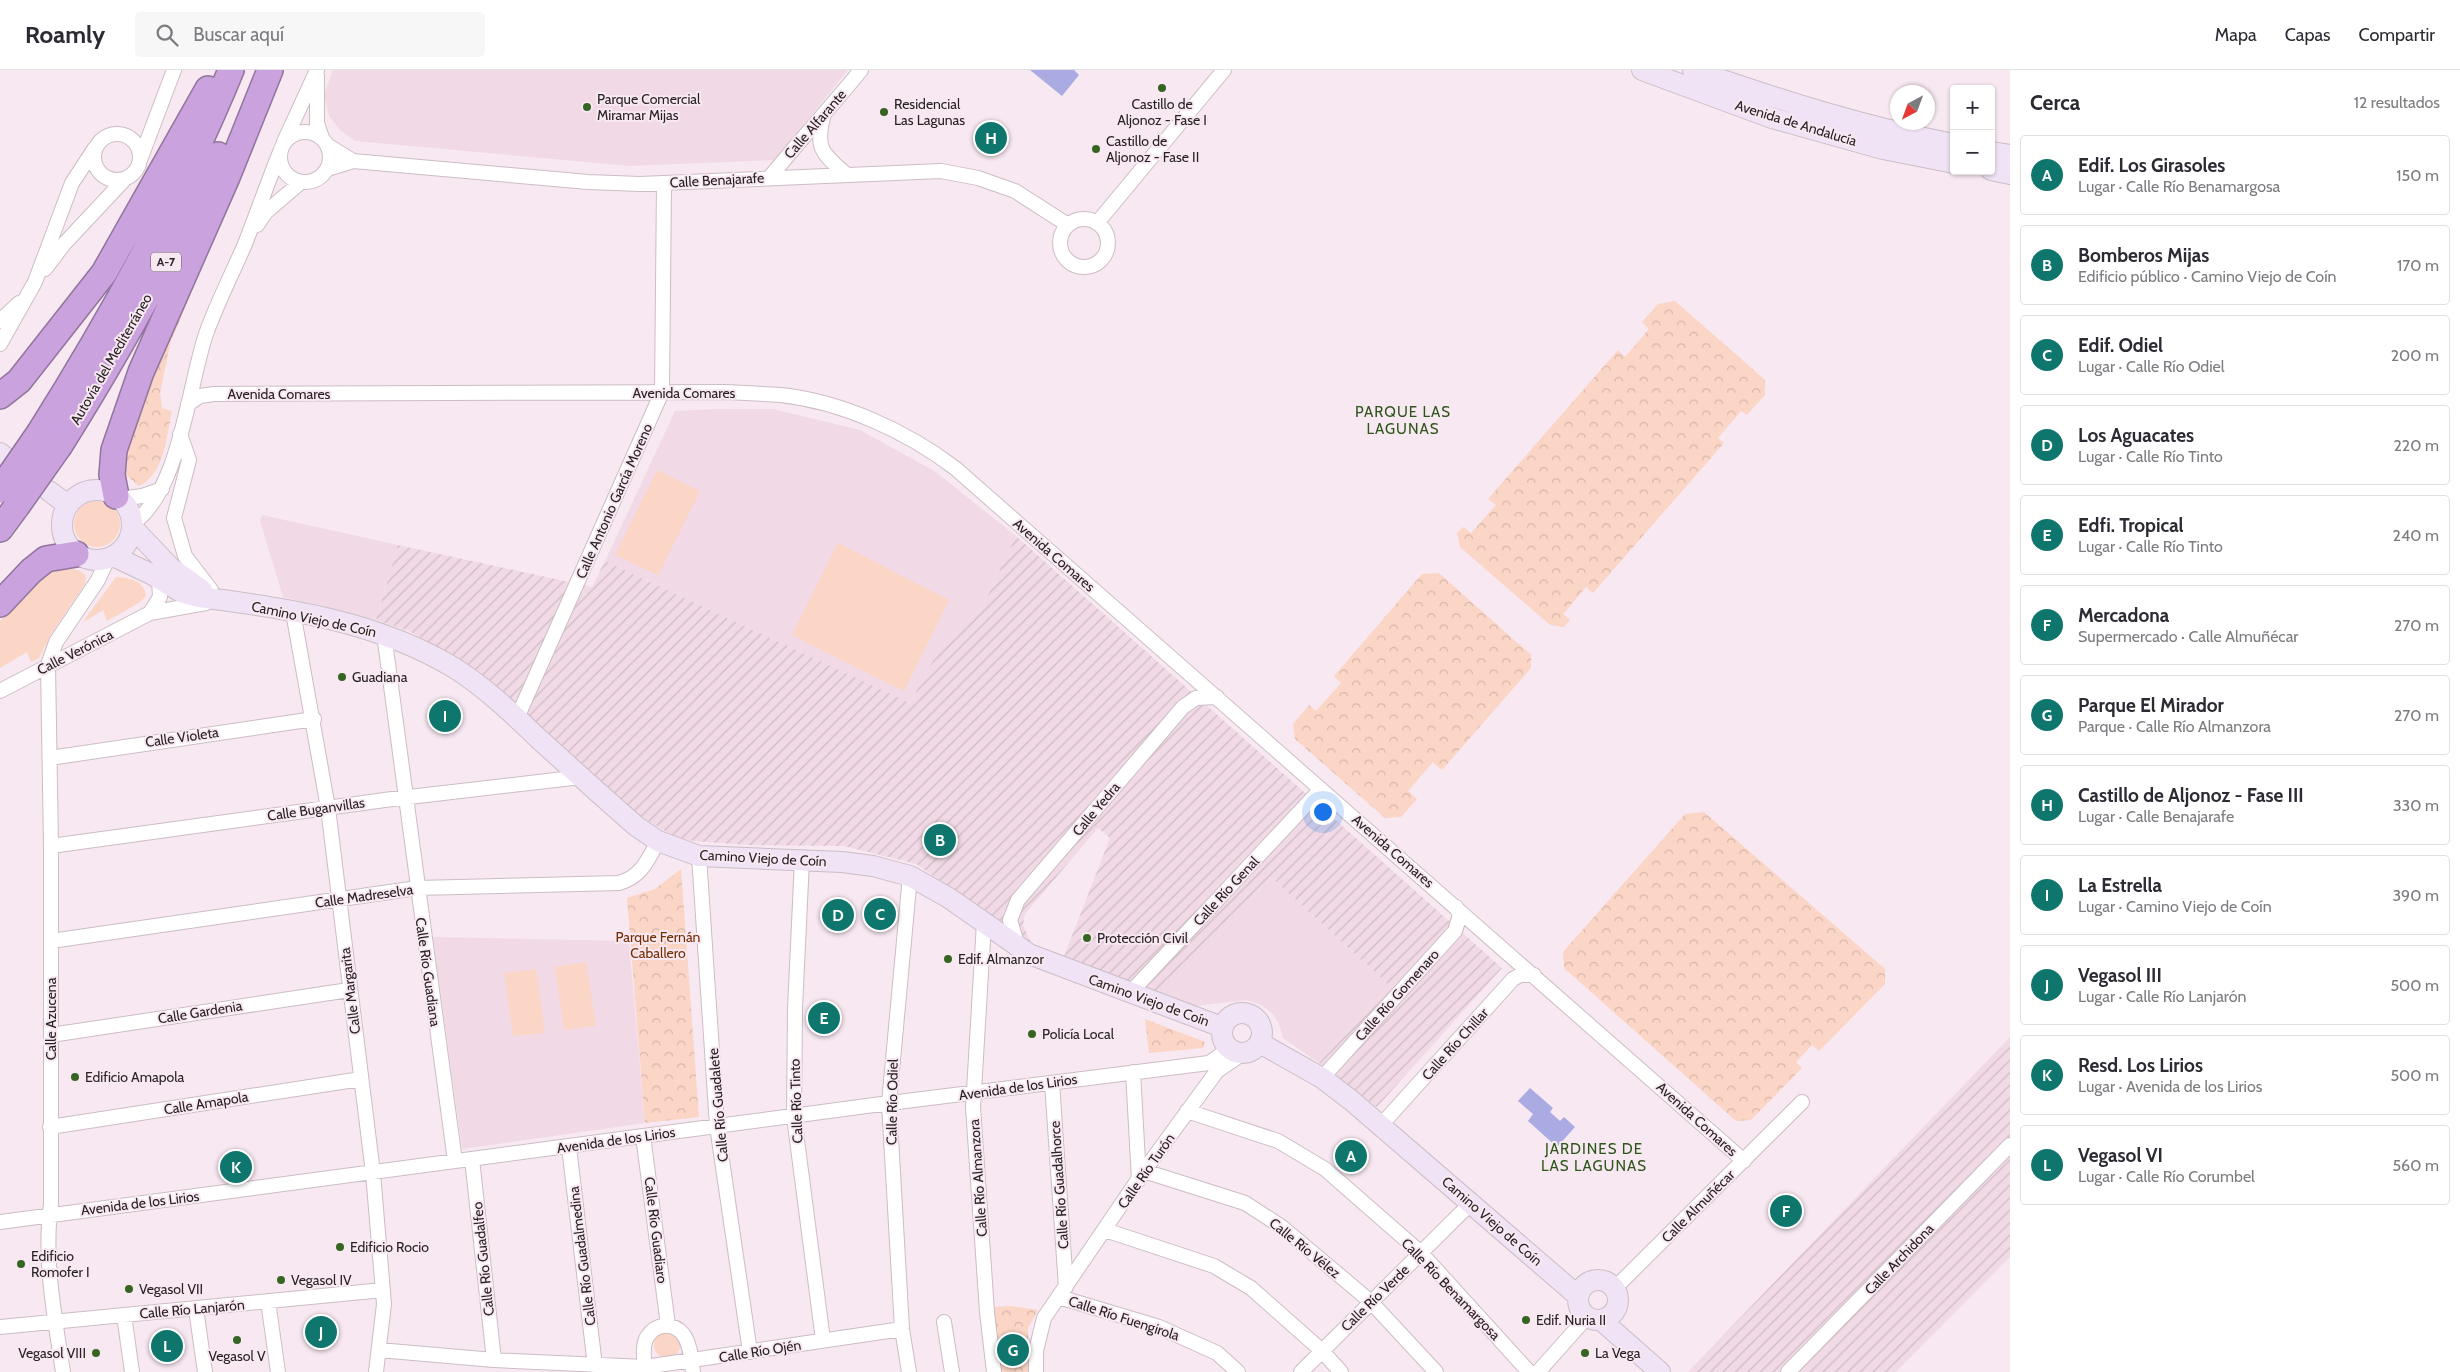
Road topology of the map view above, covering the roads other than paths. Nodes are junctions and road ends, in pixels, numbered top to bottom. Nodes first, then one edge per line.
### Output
1 (174, 70) edge
2 (219, 70) edge
3 (231, 70) edge
4 (256, 70) edge
5 (270, 70) edge
6 (317, 70) edge
7 (861, 70) edge
8 (1224, 70) edge
9 (1642, 70) edge
10 (1693, 70) edge
11 (823, 118) junction
12 (154, 128) junction
13 (126, 135) junction
14 (324, 142) junction
15 (1950, 143) edge
16 (95, 148) junction
17 (282, 148) junction
18 (1995, 153) edge
19 (2010, 155) edge
20 (140, 161) junction
21 (353, 161) junction
22 (1950, 162) edge
23 (327, 170) junction
24 (1995, 171) edge
25 (846, 174) junction
26 (2010, 174) edge
27 (770, 177) junction
28 (125, 179) junction
29 (301, 182) junction
30 (664, 183) junction
31 (1097, 223) junction
32 (1068, 225) junction
33 (246, 242) junction
34 (33, 287) junction
35 (0, 321) edge
36 (0, 344) edge
37 (662, 392) junction
38 (0, 396) edge
39 (188, 404) junction
40 (180, 434) junction
41 (50, 438) junction
42 (162, 489) junction
43 (49, 491) dead end
44 (9, 498) edge
45 (118, 498) junction
46 (68, 505) junction
47 (132, 526) junction
48 (0, 529) edge
49 (76, 554) junction
50 (110, 557) junction
51 (159, 580) junction
52 (220, 599) junction
53 (0, 604) edge
54 (294, 612) junction
55 (150, 613) junction
56 (384, 634) junction
57 (48, 665) junction
58 (0, 691) edge
59 (1217, 697) junction
60 (517, 718) junction
61 (314, 719) junction
62 (50, 758) junction
63 (581, 777) junction
64 (1321, 789) junction
65 (405, 797) junction
66 (328, 808) junction
67 (658, 841) junction
68 (51, 846) junction
69 (699, 856) junction
70 (802, 860) junction
71 (910, 876) junction
72 (417, 888) junction
73 (339, 900) junction
74 (1456, 906) junction
75 (984, 923) junction
76 (51, 941) junction
77 (1018, 948) junction
78 (1534, 975) junction
79 (349, 990) junction
80 (1130, 993) junction
81 (1222, 1027) junction
82 (51, 1035) junction
83 (1260, 1043) junction
84 (1235, 1051) junction
85 (1133, 1072) junction
86 (1322, 1078) junction
87 (361, 1079) junction
88 (1052, 1083) junction
89 (974, 1094) junction
90 (1802, 1102) dead end
91 (889, 1103) junction
92 (1188, 1111) junction
93 (794, 1117) junction
94 (1381, 1125) junction
95 (717, 1126) junction
96 (50, 1127) junction
97 (643, 1136) junction
98 (2010, 1145) edge
99 (569, 1147) junction
100 (472, 1159) junction
101 (454, 1161) junction
102 (1744, 1161) junction
103 (373, 1173) junction
104 (1142, 1176) junction
105 (1471, 1203) junction
106 (49, 1214) junction
107 (0, 1222) edge
108 (1105, 1230) junction
109 (1420, 1253) junction
110 (1615, 1288) junction
111 (383, 1290) junction
112 (1063, 1292) junction
113 (1578, 1296) junction
114 (268, 1301) junction
115 (1371, 1302) junction
116 (196, 1309) junction
117 (124, 1315) junction
118 (1594, 1319) junction
119 (55, 1322) junction
120 (944, 1322) dead end
121 (668, 1324) junction
122 (0, 1328) edge
123 (902, 1329) junction
124 (823, 1340) junction
125 (379, 1350) junction
126 (1321, 1350) junction
127 (750, 1352) junction
128 (494, 1360) junction
129 (595, 1366) junction
130 (692, 1367) edge
131 (646, 1370) edge
132 (63, 1372) edge
133 (132, 1372) edge
134 (205, 1372) edge
135 (278, 1372) edge
136 (376, 1372) edge
137 (909, 1372) edge
138 (952, 1372) edge
139 (994, 1372) edge
140 (1036, 1372) edge
141 (1238, 1372) edge
142 (1301, 1372) edge
143 (1341, 1372) edge
144 (1436, 1372) edge
145 (1529, 1372) edge
146 (1538, 1372) edge
147 (1660, 1372) edge
148 (1788, 1372) edge

1 - 12 street
2 - 38 highway
3 - 41 highway, Autovía del Mediterráneo / A-7
4 - 41 highway, Autovía del Mediterráneo / A-7
5 - 45 highway
6 - 14 street
6 - 17 street
7 - 11 street, Calle Alfarante
8 - 31 street
9 - 22 street, Avenida de Andalucía
10 - 15 street, Avenida de Andalucía
11 - 25 street
11 - 27 street, Calle Alfarante
12 - 13 street
12 - 20 street
13 - 16 street
13 - 20 street
14 - 17 street
14 - 21 street, Calle Benajarafe
14 - 23 street
16 - 28 street
16 - 34 street
17 - 29 street
17 - 33 street
18 - 19 street
20 - 28 street
21 - 23 street, Calle Benajarafe
21 - 30 street, Calle Benajarafe
23 - 29 street
24 - 26 street
25 - 27 street, Calle Benajarafe
25 - 32 street, Calle Benajarafe
27 - 30 street, Calle Benajarafe
28 - 34 street
29 - 33 street
30 - 37 street, Calle Antonio García Moreno
31 - 32 street
31 - 32 street
33 - 39 street
34 - 35 street
34 - 36 street
37 - 39 street, Avenida Comares
37 - 59 street, Avenida Comares
37 - 60 street, Calle Antonio García Moreno
39 - 40 street
40 - 42 street
40 - 52 street
41 - 44 highway, Autovía del Mediterráneo / A-7, bridge
42 - 45 street
42 - 47 street
43 - 46 street
44 - 48 highway, Autovía del Mediterráneo / A-7
45 - 46 street
45 - 47 street
46 - 49 street
47 - 50 street
47 - 52 street, Camino Viejo de Coín
49 - 50 street
49 - 53 highway
50 - 51 street, Camino Viejo de Coín
50 - 57 street
51 - 52 street, Camino Viejo de Coín
51 - 55 street
52 - 54 street, Camino Viejo de Coín
52 - 55 street, Calle Verónica
54 - 56 street, Camino Viejo de Coín
54 - 61 street, Calle Margarita
55 - 57 street, Calle Verónica
56 - 60 street, Camino Viejo de Coín
56 - 65 street, Calle Río Guadiana
57 - 58 street, Calle Verónica
57 - 62 street, Calle Azucena
59 - 64 street, Avenida Comares
59 - 77 street, Calle Yedra
60 - 63 street, Camino Viejo de Coín
61 - 62 street, Calle Violeta
61 - 66 street, Calle Margarita
62 - 68 street, Calle Azucena
63 - 65 street, Calle Buganvillas
63 - 67 street, Camino Viejo de Coín
64 - 74 street, Avenida Comares
64 - 80 street, Calle Río Genal
65 - 66 street, Calle Buganvillas
65 - 72 street, Calle Río Guadiana
66 - 68 street, Calle Buganvillas
66 - 73 street, Calle Margarita
67 - 69 street, Camino Viejo de Coín
67 - 72 street, Calle Madreselva
68 - 76 street, Calle Azucena
69 - 70 street, Camino Viejo de Coín
69 - 95 street, Calle Río Guadalete
70 - 71 street, Camino Viejo de Coín
70 - 93 street, Calle Río Tinto
71 - 75 street, Camino Viejo de Coín
71 - 91 street, Calle Río Odiel
72 - 73 street, Calle Madreselva
72 - 101 street, Calle Río Guadiana
73 - 76 street, Calle Madreselva
73 - 79 street, Calle Margarita
74 - 78 street, Avenida Comares
74 - 86 street, Calle Río Gomenaro
75 - 77 street, Camino Viejo de Coín
75 - 89 street, Calle Río Almanzora
76 - 82 street, Calle Azucena
77 - 80 street, Camino Viejo de Coín
78 - 94 street, Calle Río Chillar
78 - 102 street, Avenida Comares
79 - 82 street, Calle Gardenia
79 - 87 street, Calle Margarita
80 - 81 street, Camino Viejo de Coín
81 - 83 street
81 - 84 street
82 - 96 street, Calle Azucena
83 - 84 street
83 - 86 street, Camino Viejo de Coín
84 - 85 street, Avenida de los Lirios
84 - 92 street, Calle Río Turón
85 - 88 street, Avenida de los Lirios
85 - 104 street
86 - 94 street, Camino Viejo de Coín
87 - 96 street, Calle Amapola
87 - 103 street, Calle Margarita
88 - 89 street, Avenida de los Lirios
88 - 112 street, Calle Río Guadalhorce
89 - 91 street, Avenida de los Lirios
89 - 139 street, Calle Río Almanzora
90 - 102 street, Calle Almuñécar
91 - 93 street, Avenida de los Lirios
91 - 123 street, Calle Río Odiel
92 - 104 street, Calle Río Turón
92 - 109 street, Calle Río Benamargosa
93 - 95 street, Avenida de los Lirios
93 - 124 street, Calle Río Tinto
94 - 105 street, Camino Viejo de Coín
95 - 97 street, Avenida de los Lirios
95 - 127 street, Calle Río Guadalete
96 - 106 street, Calle Azucena
97 - 99 street, Avenida de los Lirios
97 - 121 street, Calle Río Guadiaro
98 - 148 street, Calle Archidona
99 - 100 street, Avenida de los Lirios
99 - 129 street, Calle Río Guadalmedina
100 - 101 street, Avenida de los Lirios
100 - 128 street, Calle Río Guadalfeo
101 - 103 street, Avenida de los Lirios
102 - 110 street, Calle Almuñécar
103 - 106 street, Avenida de los Lirios
103 - 111 street, Calle Margarita
104 - 108 street, Calle Río Turón
104 - 115 street, Calle Río Vélez
105 - 109 street, Calle Río Verde
105 - 113 street, Camino Viejo de Coín
106 - 107 street, Avenida de los Lirios
106 - 119 street, Calle Azucena
108 - 112 street, Calle Río Turón
108 - 126 street
109 - 115 street, Calle Río Verde
109 - 145 street, Calle Río Benamargosa
110 - 113 street
110 - 118 street
111 - 114 street, Calle Río Lanjarón
111 - 125 street, Calle Margarita
112 - 140 street, Calle Río Turón
112 - 141 street, Calle Río Fuengirola
113 - 118 street
114 - 116 street, Calle Río Lanjarón
114 - 135 street
115 - 126 street, Calle Río Verde
115 - 144 street, Calle Río Vélez
116 - 117 street, Calle Río Lanjarón
116 - 134 street
117 - 119 street, Calle Río Lanjarón
117 - 133 street
118 - 146 street
118 - 147 street
119 - 122 street, Calle Río Lanjarón
119 - 132 street, Calle Azucena
120 - 138 street
121 - 130 street
121 - 131 street
123 - 124 street, Calle Río Ojén
123 - 137 street, Calle Río Odiel
124 - 127 street, Calle Río Ojén
125 - 128 street, Calle Río Ojén
125 - 136 street, Calle Margarita
126 - 142 street, Calle Río Verde
126 - 143 street
127 - 130 street, Calle Río Ojén
128 - 129 street, Calle Río Ojén
129 - 131 street, Calle Río Ojén
130 - 131 street, Calle Río Ojén

